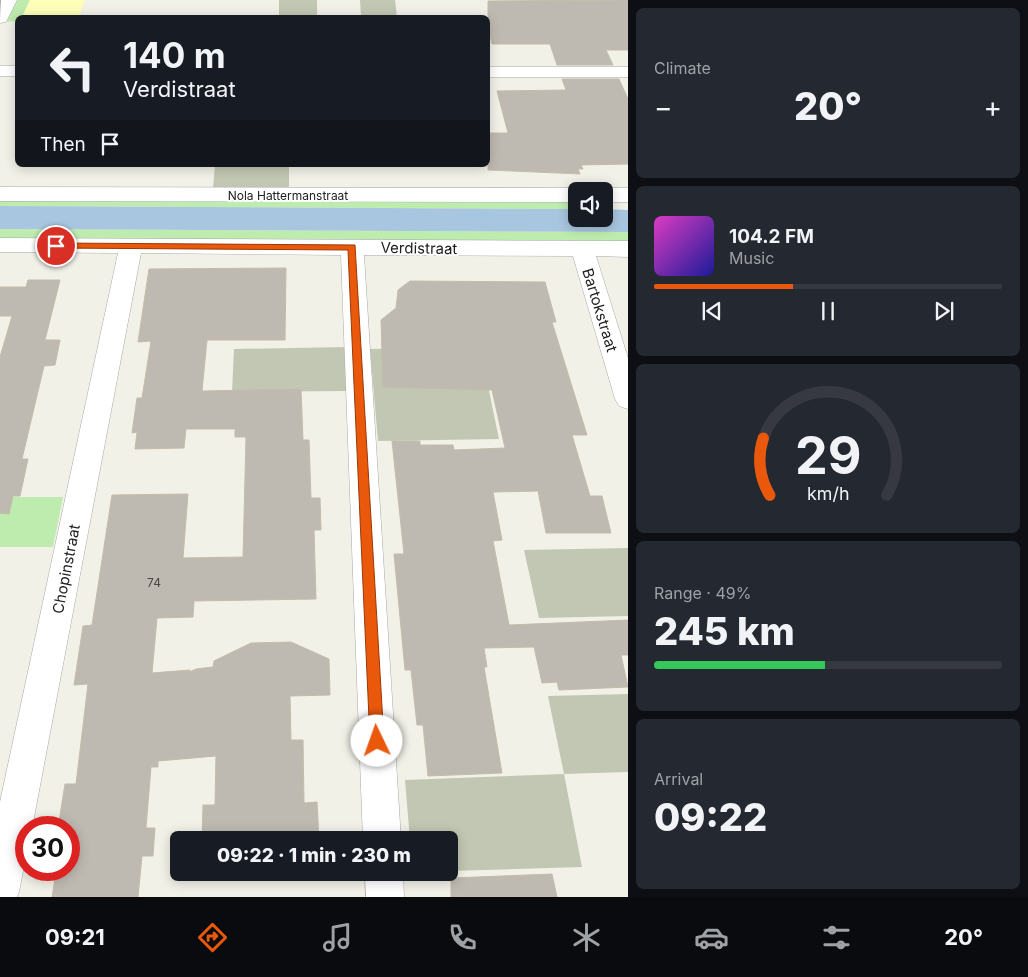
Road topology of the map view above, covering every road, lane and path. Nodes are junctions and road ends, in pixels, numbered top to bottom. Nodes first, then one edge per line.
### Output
1 (9, 0) edge
2 (0, 18) edge
3 (0, 71) edge
4 (15, 71) edge
5 (490, 72) edge
6 (628, 72) edge
7 (0, 194) edge
8 (568, 195) edge
9 (613, 195) edge
10 (628, 195) edge
11 (0, 245) edge
12 (131, 247) junction
13 (352, 247) junction
14 (582, 249) junction
15 (628, 249) edge
16 (628, 399) edge
17 (382, 831) edge
18 (384, 881) edge
19 (0, 892) edge
20 (385, 897) edge

1 - 2 street
3 - 4 street
5 - 6 street
7 - 8 street, Nola Hattermanstraat
9 - 10 street
11 - 12 street, Verdistraat
12 - 13 street, Verdistraat
12 - 19 street, Chopinstraat
13 - 14 street, Verdistraat
13 - 17 street
14 - 15 street, Verdistraat
14 - 16 street, Bartokstraat
18 - 20 street

